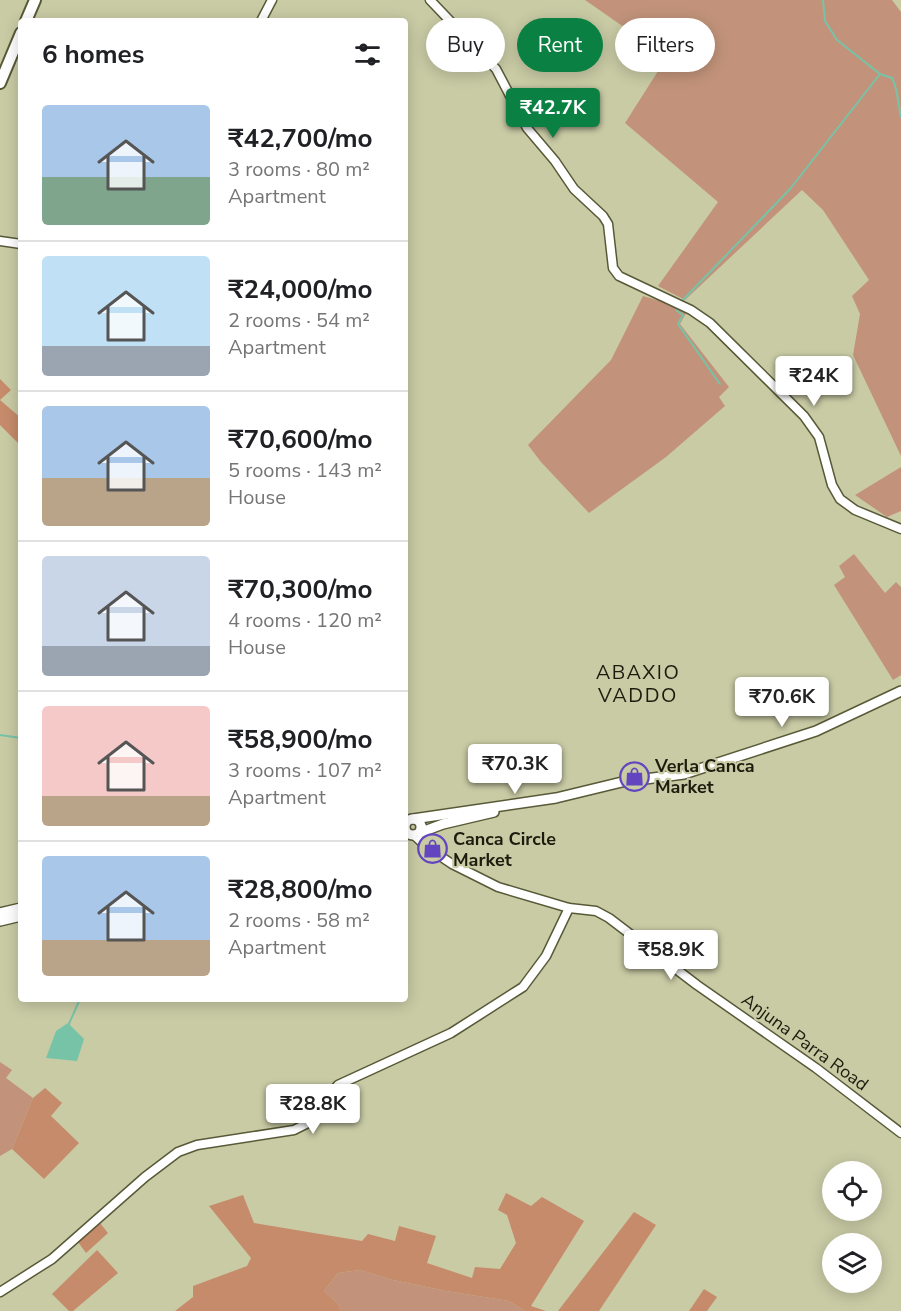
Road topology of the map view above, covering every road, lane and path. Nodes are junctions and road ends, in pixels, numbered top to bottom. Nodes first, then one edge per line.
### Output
1 (34, 0) edge
2 (272, 0) edge
3 (430, 0) edge
4 (27, 18) edge
5 (263, 18) edge
6 (18, 40) edge
7 (0, 83) edge
8 (0, 241) edge
9 (18, 244) edge
10 (901, 529) edge
11 (901, 691) edge
12 (665, 777) junction
13 (414, 828) edge
14 (569, 908) junction
15 (18, 909) edge
16 (0, 913) edge
17 (18, 917) edge
18 (0, 921) edge
19 (901, 1133) edge
20 (0, 1292) edge

1 - 4 main road
2 - 5 street
3 - 10 street
6 - 7 main road
8 - 9 street
11 - 12 main road
12 - 13 main road
12 - 13 main road
13 - 14 street, Anjuna Parra Road
14 - 19 street, Anjuna Parra Road
14 - 20 street
15 - 16 main road
17 - 18 main road

